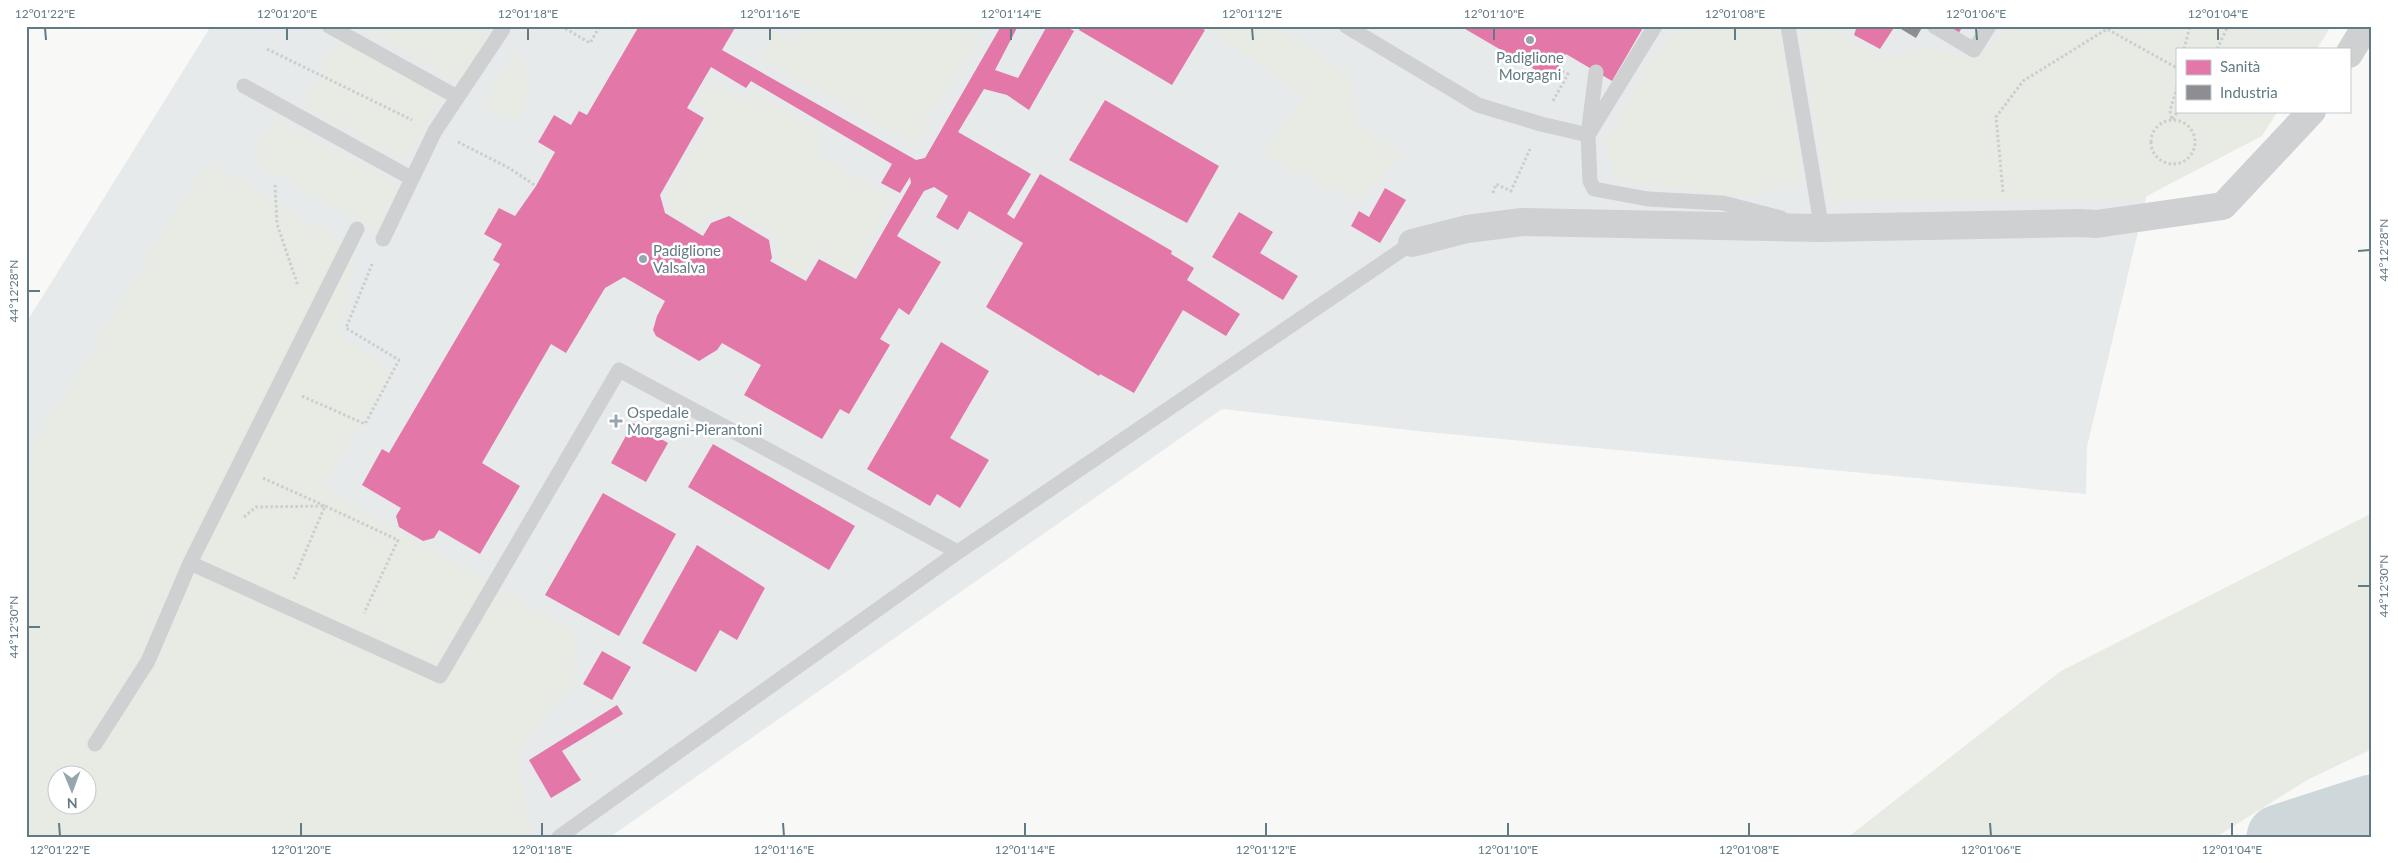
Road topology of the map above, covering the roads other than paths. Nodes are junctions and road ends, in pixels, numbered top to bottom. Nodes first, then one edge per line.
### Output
1 (329, 26) edge
2 (1346, 26) edge
3 (1655, 26) edge
4 (1788, 26) edge
5 (1934, 26) edge
6 (1989, 26) edge
7 (2366, 26) edge
8 (503, 29) dead end
9 (2350, 52) edge
10 (1596, 72) dead end
11 (244, 86) dead end
12 (457, 97) junction
13 (2311, 112) edge
14 (1588, 135) junction
15 (411, 178) junction
16 (1820, 228) junction
17 (357, 229) dead end
18 (383, 239) road end
19 (1412, 243) joint
20 (958, 552) junction
21 (190, 563) junction
22 (95, 744) dead end
23 (559, 837) edge

1 - 12 lane
2 - 14 lane
3 - 14 lane
4 - 16 lane
5 - 6 lane
7 - 9 street
8 - 12 lane
10 - 14 lane
11 - 15 lane
12 - 15 lane
13 - 16 street
14 - 16 lane
15 - 18 lane
16 - 19 street
17 - 21 lane
19 - 20 lane
20 - 21 lane
20 - 23 lane
21 - 22 lane

